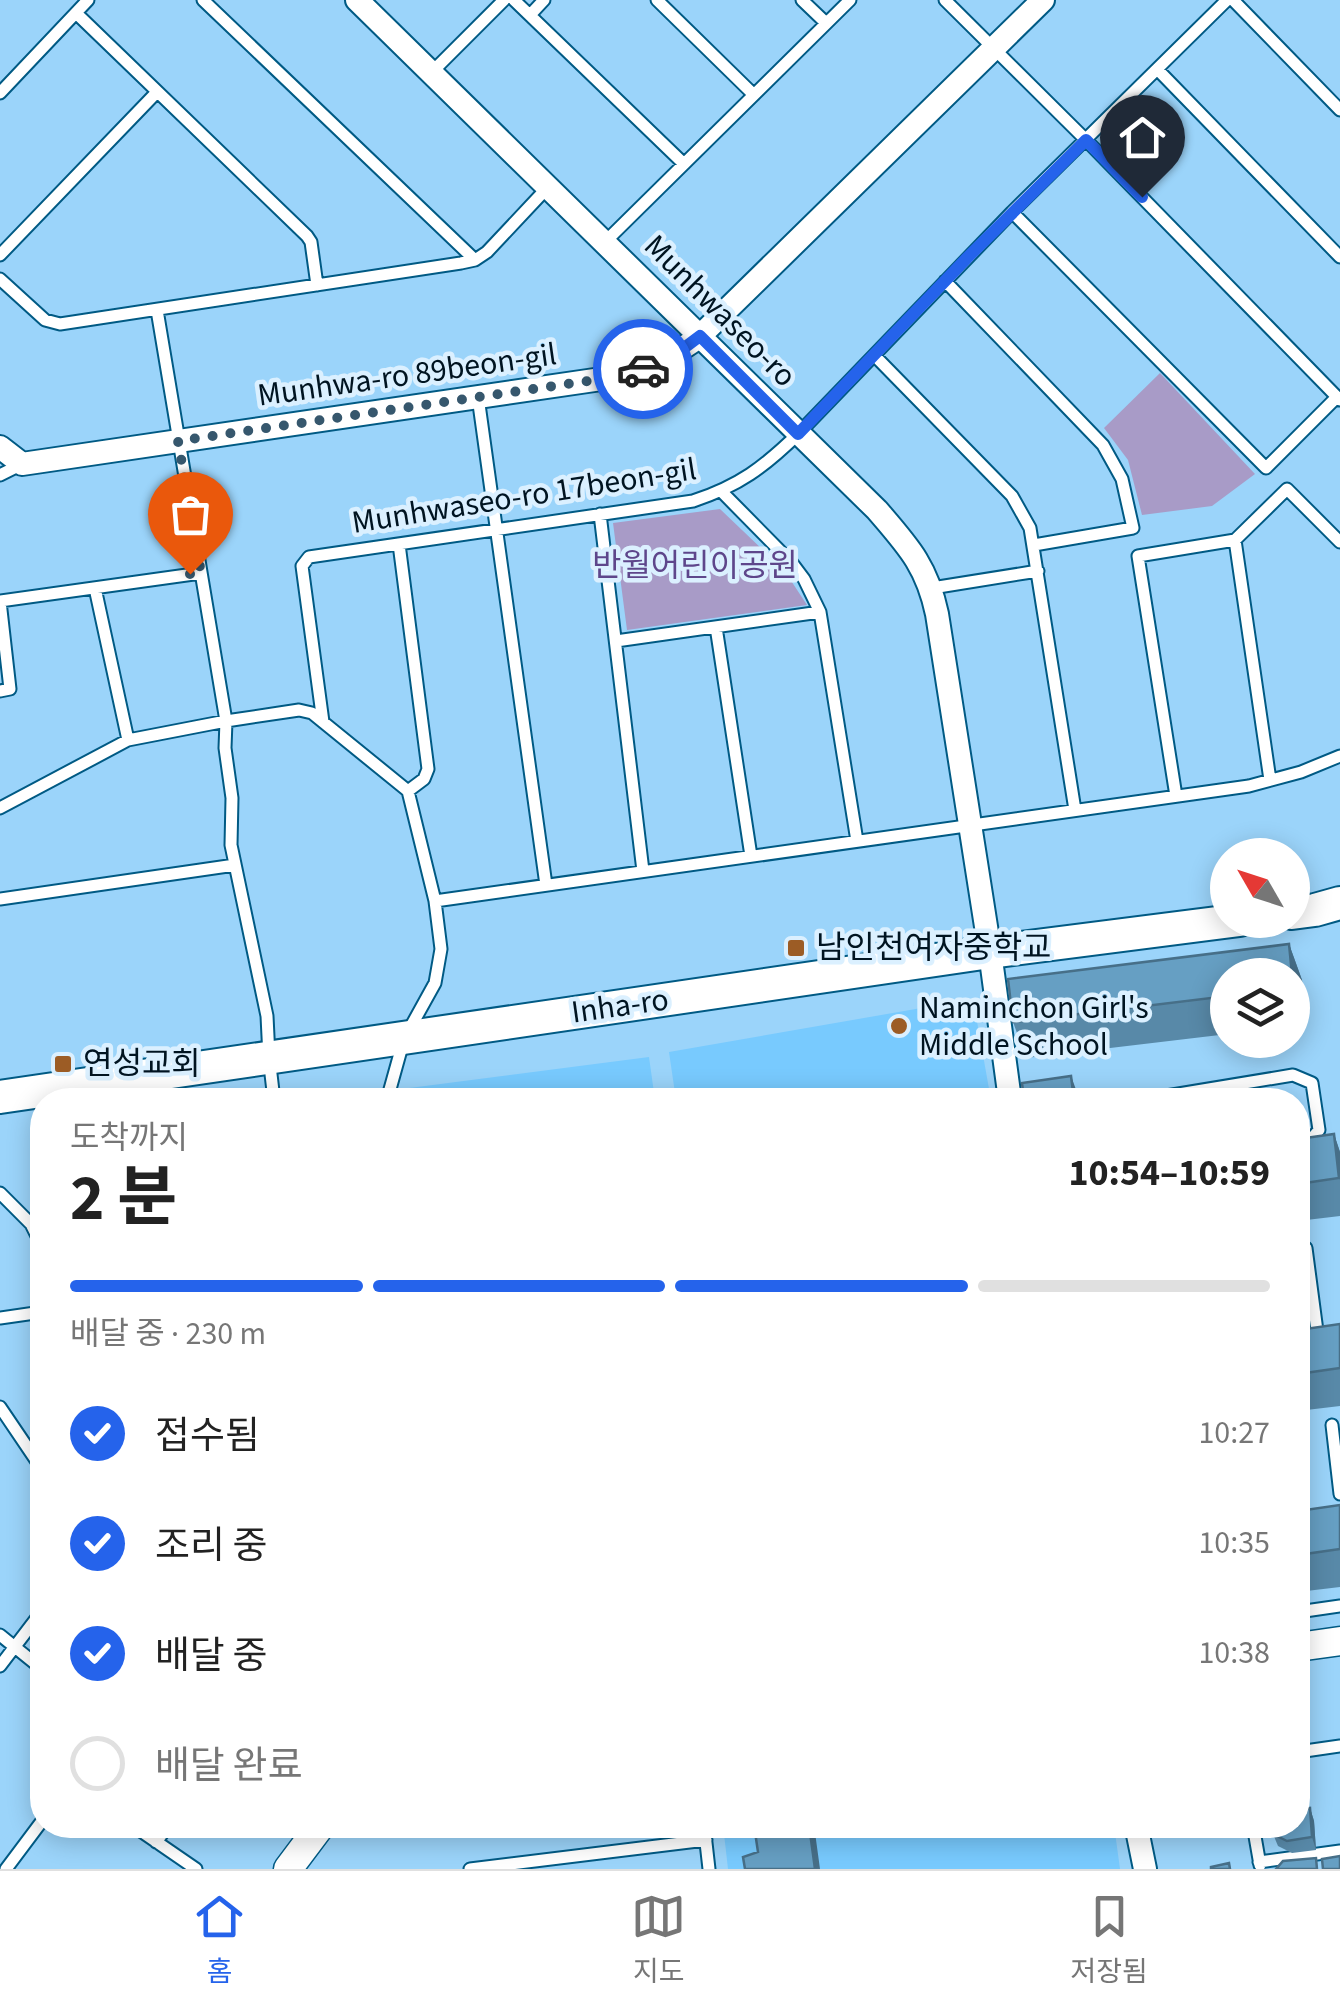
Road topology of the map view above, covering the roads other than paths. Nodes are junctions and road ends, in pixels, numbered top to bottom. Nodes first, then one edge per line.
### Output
1 (88, 0) edge
2 (203, 0) edge
3 (356, 0) edge
4 (504, 0) edge
5 (514, 0) edge
6 (544, 0) edge
7 (656, 0) edge
8 (802, 0) edge
9 (850, 0) edge
10 (945, 0) edge
11 (1042, 0) edge
12 (1230, 0) edge
13 (76, 13) junction
14 (530, 15) junction
15 (826, 24) junction
16 (993, 49) junction
17 (1158, 70) junction
18 (432, 72) junction
19 (0, 92) edge
20 (158, 92) junction
21 (754, 95) junction
22 (1340, 110) edge
23 (1086, 140) junction
24 (684, 164) junction
25 (548, 186) junction
26 (1012, 212) junction
27 (606, 242) junction
28 (0, 255) edge
29 (1340, 257) edge
30 (475, 260) junction
31 (0, 278) edge
32 (944, 281) junction
33 (316, 285) junction
34 (157, 310) junction
35 (700, 336) junction
36 (874, 355) junction
37 (478, 397) junction
38 (1338, 399) edge
39 (798, 434) junction
40 (178, 441) junction
41 (0, 447) edge
42 (22, 464) junction
43 (0, 476) edge
44 (722, 492) junction
45 (600, 514) junction
46 (496, 530) junction
47 (1235, 540) junction
48 (1340, 542) edge
49 (398, 544) junction
50 (1034, 546) junction
51 (1038, 571) junction
52 (201, 573) junction
53 (95, 588) junction
54 (932, 588) junction
55 (820, 612) junction
56 (716, 627) junction
57 (616, 641) junction
58 (0, 691) edge
59 (226, 721) junction
60 (323, 722) junction
61 (128, 740) junction
62 (1340, 756) edge
63 (1270, 780) junction
64 (408, 791) junction
65 (1176, 796) junction
66 (0, 808) edge
67 (1075, 810) junction
68 (970, 825) junction
69 (857, 842) junction
70 (750, 856) junction
71 (235, 865) junction
72 (643, 871) junction
73 (546, 885) junction
74 (0, 899) edge
75 (435, 901) junction
76 (1340, 903) edge
77 (1310, 909) edge
78 (1210, 924) edge
79 (990, 952) junction
80 (404, 1039) junction
81 (268, 1057) junction
82 (60, 1088) edge
83 (272, 1088) edge
84 (390, 1088) edge
85 (1008, 1088) edge
86 (1214, 1088) edge
87 (30, 1093) edge
88 (0, 1097) edge
89 (1310, 1138) edge
90 (0, 1193) edge
91 (30, 1223) edge
92 (1310, 1278) edge
93 (30, 1314) edge
94 (0, 1318) edge
95 (1310, 1338) edge
96 (0, 1407) edge
97 (1332, 1425) dead end
98 (30, 1451) edge
99 (1340, 1494) edge
100 (1340, 1606) edge
101 (1310, 1610) edge
102 (30, 1627) edge
103 (0, 1635) edge
104 (1340, 1642) edge
105 (15, 1646) junction
106 (1310, 1646) edge
107 (30, 1659) edge
108 (0, 1666) edge
109 (1340, 1746) edge
110 (1310, 1750) edge
111 (30, 1837) edge
112 (150, 1838) edge
113 (159, 1838) edge
114 (311, 1838) edge
115 (1138, 1838) edge
116 (1256, 1838) edge
117 (706, 1840) joint
118 (156, 1842) junction
119 (1340, 1850) edge
120 (1260, 1866) edge
121 (6, 1869) edge
122 (196, 1869) edge
123 (288, 1869) edge
124 (470, 1869) edge
125 (709, 1869) edge
126 (1144, 1869) edge

1 - 13 lane
2 - 30 lane
3 - 18 street, Munhwaseo-ro
4 - 18 lane
5 - 14 lane
6 - 14 lane
7 - 21 lane
8 - 15 lane
9 - 15 lane
10 - 16 lane
11 - 16 street, Munhwa-ro 89beon-gil
12 - 17 lane, Munhwaseo-ro 17beon-gil
12 - 22 lane
13 - 19 lane
13 - 20 lane
14 - 24 lane
15 - 21 lane
16 - 23 lane
16 - 35 street, Munhwa-ro 89beon-gil
17 - 23 lane, Munhwaseo-ro 17beon-gil
17 - 29 lane
18 - 25 street, Munhwaseo-ro
20 - 28 lane
20 - 33 lane
21 - 24 lane
23 - 26 lane, Munhwaseo-ro 17beon-gil
23 - 38 lane
24 - 27 lane
25 - 27 street, Munhwaseo-ro
25 - 30 lane
26 - 32 lane, Munhwaseo-ro 17beon-gil
26 - 38 lane
27 - 35 street, Munhwaseo-ro
30 - 33 lane
31 - 34 lane
32 - 36 lane, Munhwaseo-ro 17beon-gil
32 - 50 lane
33 - 34 lane
34 - 40 lane
35 - 37 street, Munhwa-ro 89beon-gil
35 - 39 street, Munhwaseo-ro
36 - 39 lane, Munhwaseo-ro 17beon-gil
36 - 50 lane
37 - 40 street, Munhwa-ro 89beon-gil
37 - 46 lane
39 - 44 lane, Munhwaseo-ro 17beon-gil
39 - 54 street, Munhwaseo-ro
40 - 42 street, Munhwa-ro 89beon-gil
40 - 52 lane
41 - 42 street
42 - 43 lane
44 - 45 lane, Munhwaseo-ro 17beon-gil
44 - 55 lane
45 - 46 lane, Munhwaseo-ro 17beon-gil
45 - 57 lane
46 - 49 lane, Munhwaseo-ro 17beon-gil
46 - 73 lane
47 - 48 lane
47 - 63 lane
47 - 65 lane
49 - 60 lane, Munhwaseo-ro 17beon-gil
49 - 64 lane
50 - 51 lane
51 - 54 lane
51 - 67 lane
52 - 53 lane
52 - 59 lane
53 - 58 lane
53 - 61 lane
54 - 68 street, Munhwaseo-ro
55 - 56 lane
55 - 69 lane
56 - 57 lane
56 - 70 lane
57 - 72 lane
59 - 60 lane
59 - 61 lane
59 - 71 lane
60 - 64 lane
61 - 66 lane
62 - 63 lane
63 - 65 lane
64 - 75 lane
65 - 67 lane
67 - 68 lane
68 - 69 lane
68 - 79 street, Munhwaseo-ro
69 - 70 lane
70 - 72 lane
71 - 74 lane
71 - 81 lane
72 - 73 lane
73 - 75 lane
75 - 80 lane
76 - 77 main road
78 - 79 main road, Inha-ro
79 - 80 main road, Inha-ro
79 - 85 street, Munhwaseo-ro
80 - 81 main road, Inha-ro
80 - 84 lane
81 - 82 main road, Inha-ro
81 - 83 lane
86 - 89 lane
87 - 88 main road, Inha-ro
90 - 91 lane
92 - 95 lane
93 - 94 lane
96 - 98 lane
97 - 99 lane
100 - 101 lane
102 - 105 lane
103 - 105 lane
104 - 106 street
105 - 107 lane
105 - 108 lane
109 - 110 lane
111 - 121 lane
112 - 118 lane
113 - 118 lane
114 - 123 street
115 - 126 street
116 - 120 lane
117 - 124 lane
117 - 125 lane
118 - 122 lane
119 - 120 lane

